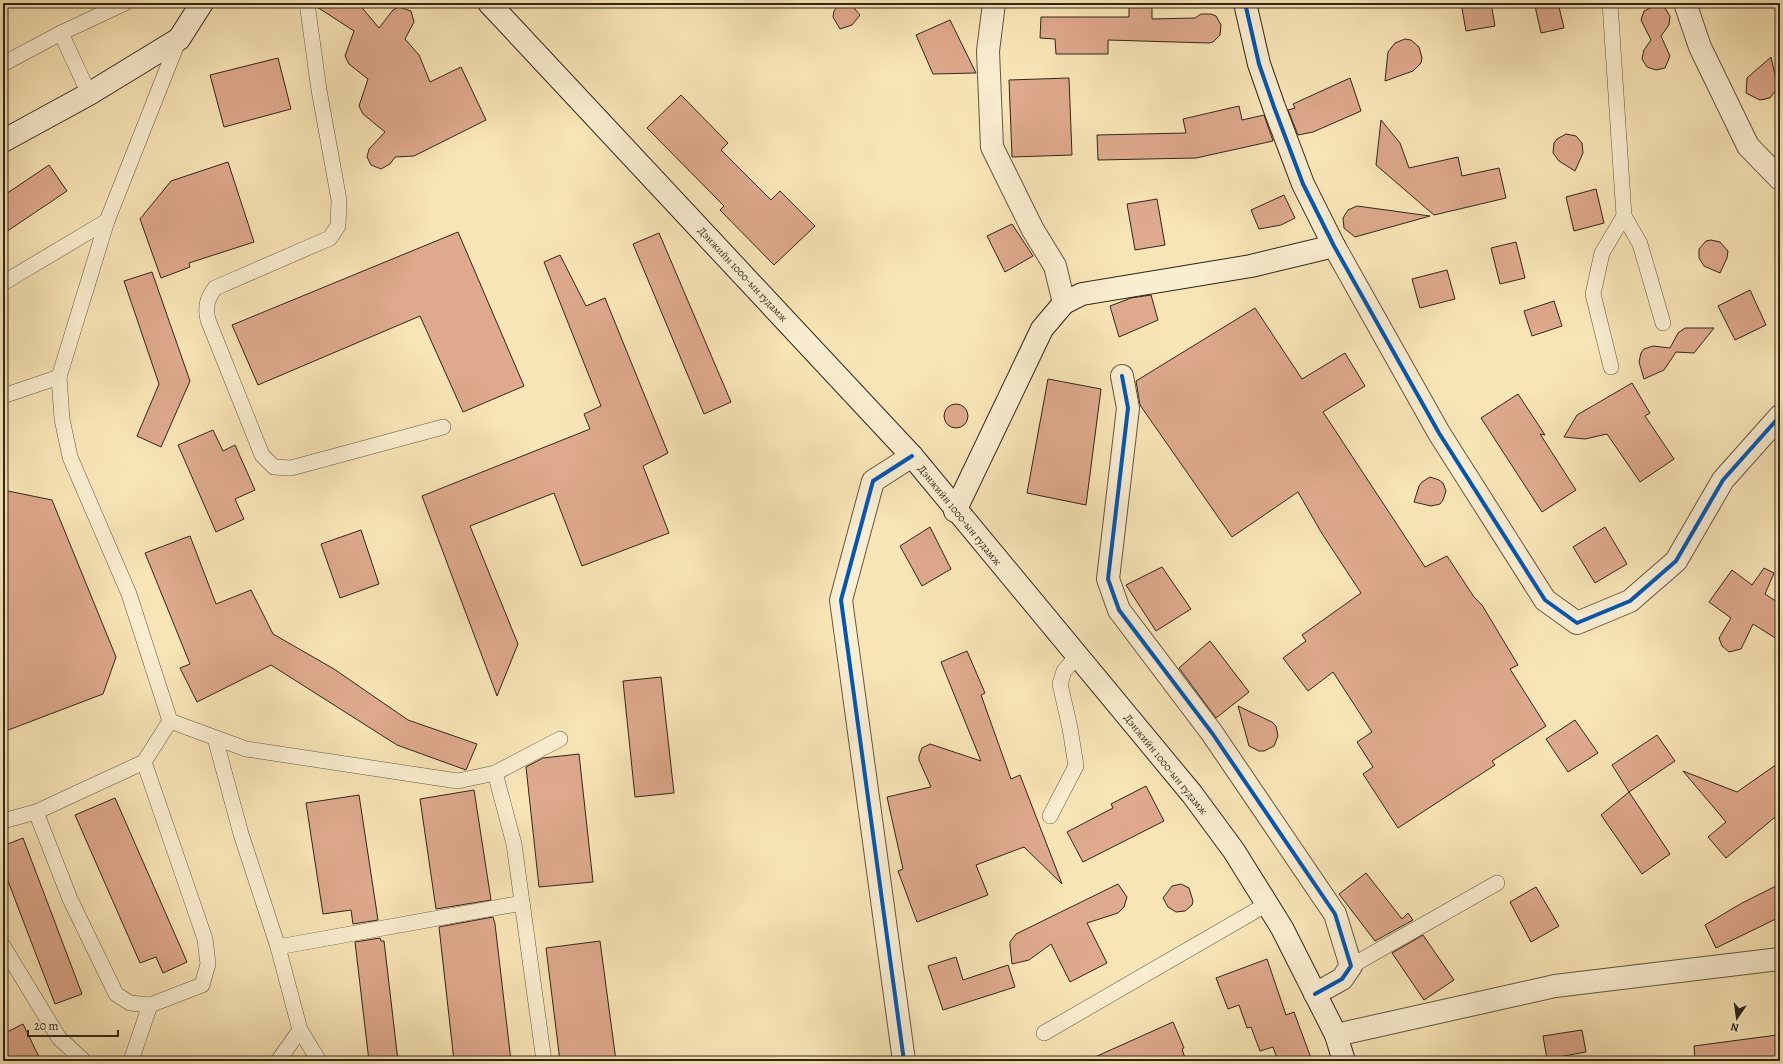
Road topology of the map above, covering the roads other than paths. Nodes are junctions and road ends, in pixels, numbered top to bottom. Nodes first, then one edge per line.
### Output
1 (125, 3) edge
2 (202, 3) edge
3 (307, 3) edge
4 (488, 3) edge
5 (994, 3) edge
6 (1245, 3) edge
7 (1610, 3) edge
8 (1685, 3) edge
9 (61, 33) junction
10 (179, 39) junction
11 (3, 64) edge
12 (89, 94) junction
13 (4, 138) edge
14 (1780, 179) edge
15 (1624, 216) junction
16 (107, 221) junction
17 (1334, 246) junction
18 (3, 283) edge
19 (1064, 303) junction
20 (1663, 323) dead end
21 (1611, 367) dead end
22 (1122, 376) dead end
23 (59, 377) junction
24 (3, 396) edge
25 (1780, 416) edge
26 (443, 427) dead end
27 (912, 456) junction
28 (955, 511) junction
29 (1077, 656) junction
30 (170, 721) junction
31 (215, 738) junction
32 (560, 739) dead end
33 (144, 762) junction
34 (495, 773) junction
35 (36, 812) junction
36 (1050, 816) dead end
37 (3, 821) edge
38 (1498, 883) dead end
39 (522, 903) junction
40 (1267, 904) junction
41 (3, 946) edge
42 (278, 947) junction
43 (1780, 959) edge
44 (1351, 966) junction
45 (1315, 994) junction
46 (150, 1005) junction
47 (300, 1030) junction
48 (1044, 1033) dead end
49 (1336, 1035) junction
50 (84, 1061) edge
51 (131, 1061) edge
52 (278, 1061) edge
53 (319, 1061) edge
54 (544, 1061) edge
55 (904, 1061) edge
56 (1344, 1061) edge

1 - 9 lane
2 - 10 street
3 - 26 lane
4 - 27 street, Дэнжийн 1000-ын гудамж
5 - 19 street
6 - 17 street
7 - 15 lane
8 - 14 street
9 - 11 lane
9 - 12 lane
10 - 12 street
10 - 16 lane
12 - 13 street
15 - 20 lane
15 - 21 lane
16 - 18 lane
16 - 23 lane
17 - 19 street
17 - 25 street
19 - 28 street
22 - 44 street
23 - 24 lane
23 - 30 lane
27 - 28 street, Дэнжийн 1000-ын гудамж
27 - 55 street
28 - 29 street, Дэнжийн 1000-ын гудамж
29 - 36 lane
29 - 40 street, Дэнжийн 1000-ын гудамж
30 - 31 lane
30 - 33 lane
31 - 34 lane
31 - 42 lane
32 - 34 lane
33 - 35 lane
33 - 46 lane
34 - 39 lane
35 - 37 lane
35 - 46 lane
38 - 44 lane
39 - 42 lane
39 - 54 lane
40 - 45 street, Дэнжийн 1000-ын гудамж
40 - 48 lane
41 - 50 lane
42 - 47 lane
43 - 49 street
44 - 45 street
45 - 49 street, Дэнжийн 1000-ын гудамж
46 - 51 lane
47 - 52 lane
47 - 53 lane
49 - 56 street, Дэнжийн 1000-ын гудамж

